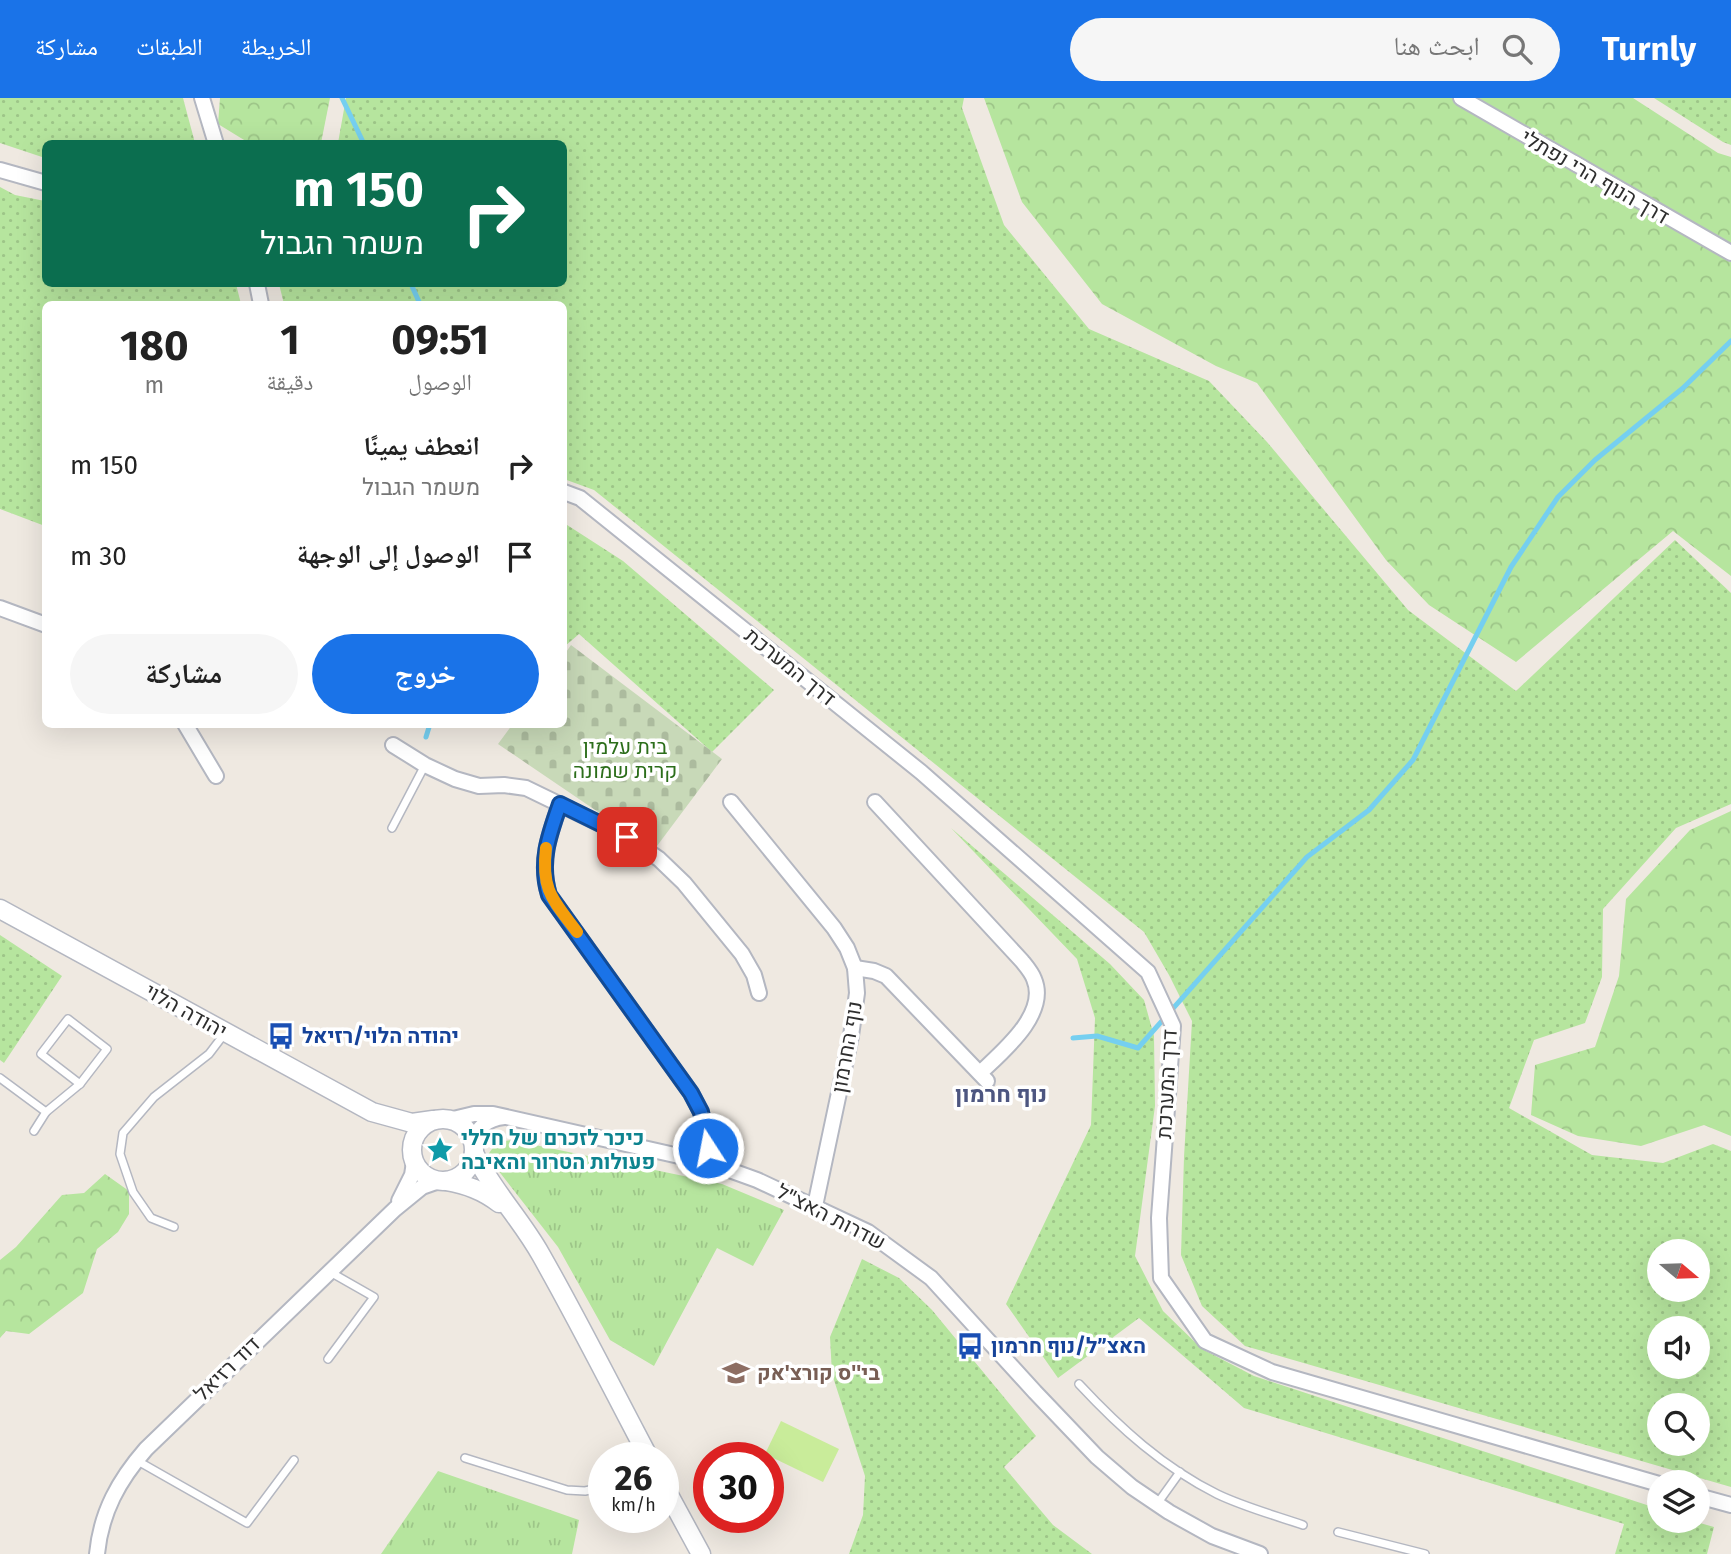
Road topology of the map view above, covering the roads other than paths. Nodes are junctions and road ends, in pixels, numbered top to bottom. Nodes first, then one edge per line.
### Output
1 (202, 98) edge
2 (1461, 98) edge
3 (215, 140) edge
4 (0, 170) edge
5 (42, 182) edge
6 (1731, 253) edge
7 (567, 493) edge
8 (0, 608) edge
9 (42, 624) edge
10 (187, 728) edge
11 (393, 745) dead end
12 (425, 765) junction
13 (216, 776) dead end
14 (731, 802) dead end
15 (875, 802) dead end
16 (560, 804) junction
17 (392, 828) dead end
18 (0, 909) edge
19 (855, 968) junction
20 (760, 993) dead end
21 (225, 1032) junction
22 (0, 1078) edge
23 (80, 1084) junction
24 (46, 1112) junction
25 (372, 1112) junction
26 (505, 1116) junction
27 (441, 1120) junction
28 (34, 1131) dead end
29 (473, 1148) junction
30 (413, 1157) junction
31 (710, 1163) junction
32 (443, 1181) junction
33 (815, 1206) junction
34 (395, 1209) junction
35 (518, 1218) junction
36 (174, 1227) dead end
37 (329, 1271) junction
38 (328, 1359) dead end
39 (1079, 1384) dead end
40 (640, 1442) edge
41 (465, 1458) dead end
42 (136, 1460) junction
43 (294, 1460) dead end
44 (1180, 1472) junction
45 (1647, 1481) edge
46 (588, 1490) edge
47 (1710, 1500) edge
48 (1157, 1504) junction
49 (1731, 1506) edge
50 (679, 1513) edge
51 (1303, 1525) dead end
52 (1338, 1532) dead end
53 (97, 1554) edge
54 (701, 1554) edge
55 (1260, 1554) edge
56 (1426, 1554) edge

1 - 3 street
2 - 6 street, דרך הנוף הרי נפתלי
4 - 5 street
7 - 45 street, דרך המערכת
8 - 9 street
10 - 13 street
11 - 12 street
12 - 16 street
12 - 17 lane
14 - 19 street, נוף החרמון
15 - 19 street
16 - 20 street
16 - 31 street
18 - 21 street, יהודה הלוי
19 - 33 street, נוף החרמון
21 - 25 street, יהודה הלוי
21 - 36 lane
22 - 24 lane
23 - 23 lane
23 - 24 lane
24 - 28 lane
25 - 27 street, יהודה הלוי
25 - 30 street, יהודה הלוי
26 - 27 street, שדרות האצ"ל
26 - 29 street
26 - 31 street, שדרות האצ"ל
27 - 29 street
27 - 30 street
29 - 32 street
29 - 35 street
30 - 32 street
30 - 34 street, דוד רזיאל
31 - 33 street, שדרות האצ"ל
32 - 34 street, דוד רזיאל
32 - 35 street
33 - 48 street, שדרות האצ"ל
34 - 37 street, דוד רזיאל
35 - 40 street
37 - 38 lane
37 - 42 street, דוד רזיאל
39 - 44 lane
41 - 46 lane
42 - 43 lane
42 - 53 street, דוד רזיאל
44 - 48 lane
44 - 51 lane
47 - 49 street
48 - 55 street, שדרות האצ"ל
50 - 54 street
52 - 56 lane

